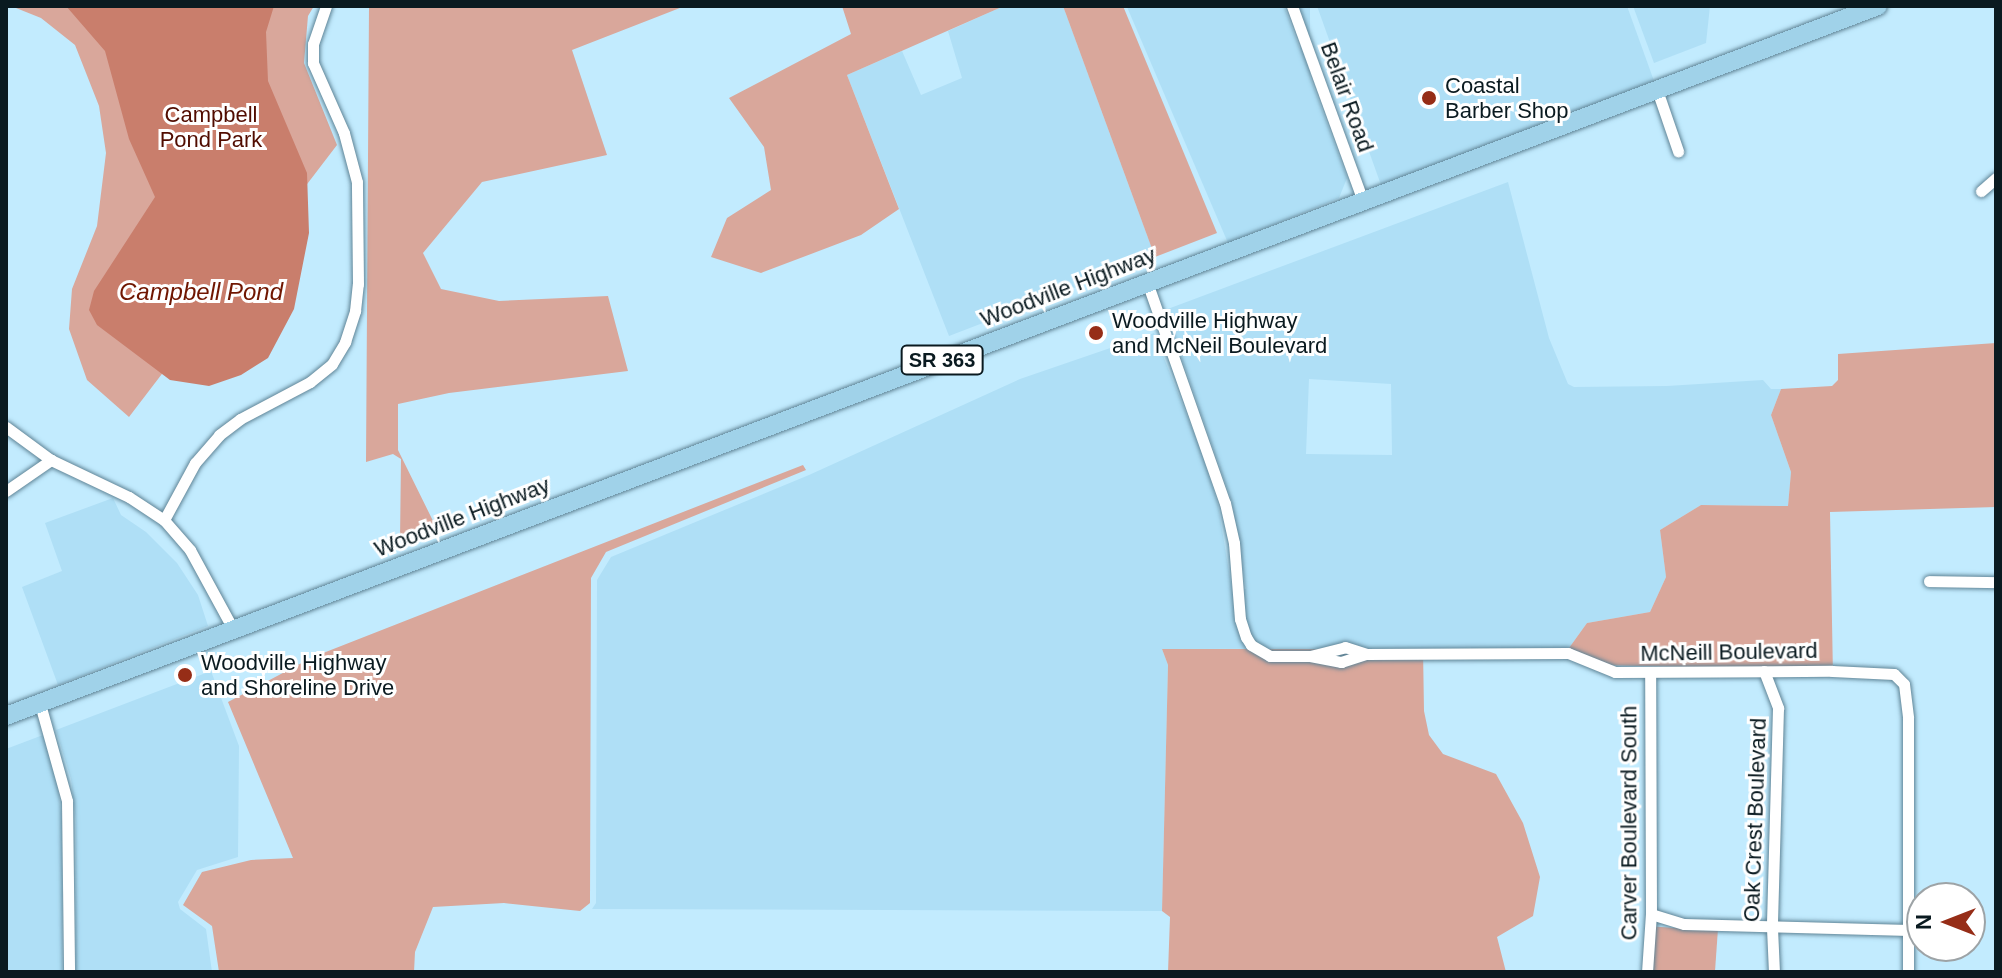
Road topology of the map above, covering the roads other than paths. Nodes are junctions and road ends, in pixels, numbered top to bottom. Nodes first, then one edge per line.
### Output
1 (326, 6) edge
2 (1292, 6) edge
3 (1878, 6) edge
4 (1657, 90) junction
5 (1678, 151) dead end
6 (1996, 178) edge
7 (1981, 191) dead end
8 (1363, 201) junction
9 (1147, 282) junction
10 (6, 427) edge
11 (51, 460) junction
12 (6, 491) edge
13 (164, 520) junction
14 (1929, 581) dead end
15 (1996, 582) edge
16 (233, 629) junction
17 (1764, 671) junction
18 (1650, 674) junction
19 (40, 704) junction
20 (6, 716) edge
21 (1906, 882) edge
22 (1651, 914) junction
23 (1772, 928) junction
24 (1906, 930) edge
25 (69, 972) edge
26 (1647, 972) edge
27 (1774, 972) edge

1 - 13 street
2 - 8 street, Belair Road
3 - 4 main road, Woodville Highway / SR 363
4 - 5 street
4 - 8 main road, Woodville Highway / SR 363
6 - 7 street
8 - 9 main road, Woodville Highway / SR 363
9 - 16 main road, Woodville Highway / SR 363
9 - 18 street, McNeill Boulevard
10 - 11 street
11 - 12 street
11 - 13 street
13 - 16 street
14 - 15 street
16 - 19 main road, Woodville Highway / SR 363
17 - 18 street, McNeill Boulevard
17 - 21 street, McNeill Boulevard
17 - 23 street, Oak Crest Boulevard
18 - 22 street, Carver Boulevard South
19 - 20 main road, Woodville Highway / SR 363
19 - 25 street
22 - 23 street
22 - 26 street, Carver Boulevard South
23 - 24 street
23 - 27 street, Oak Crest Boulevard

